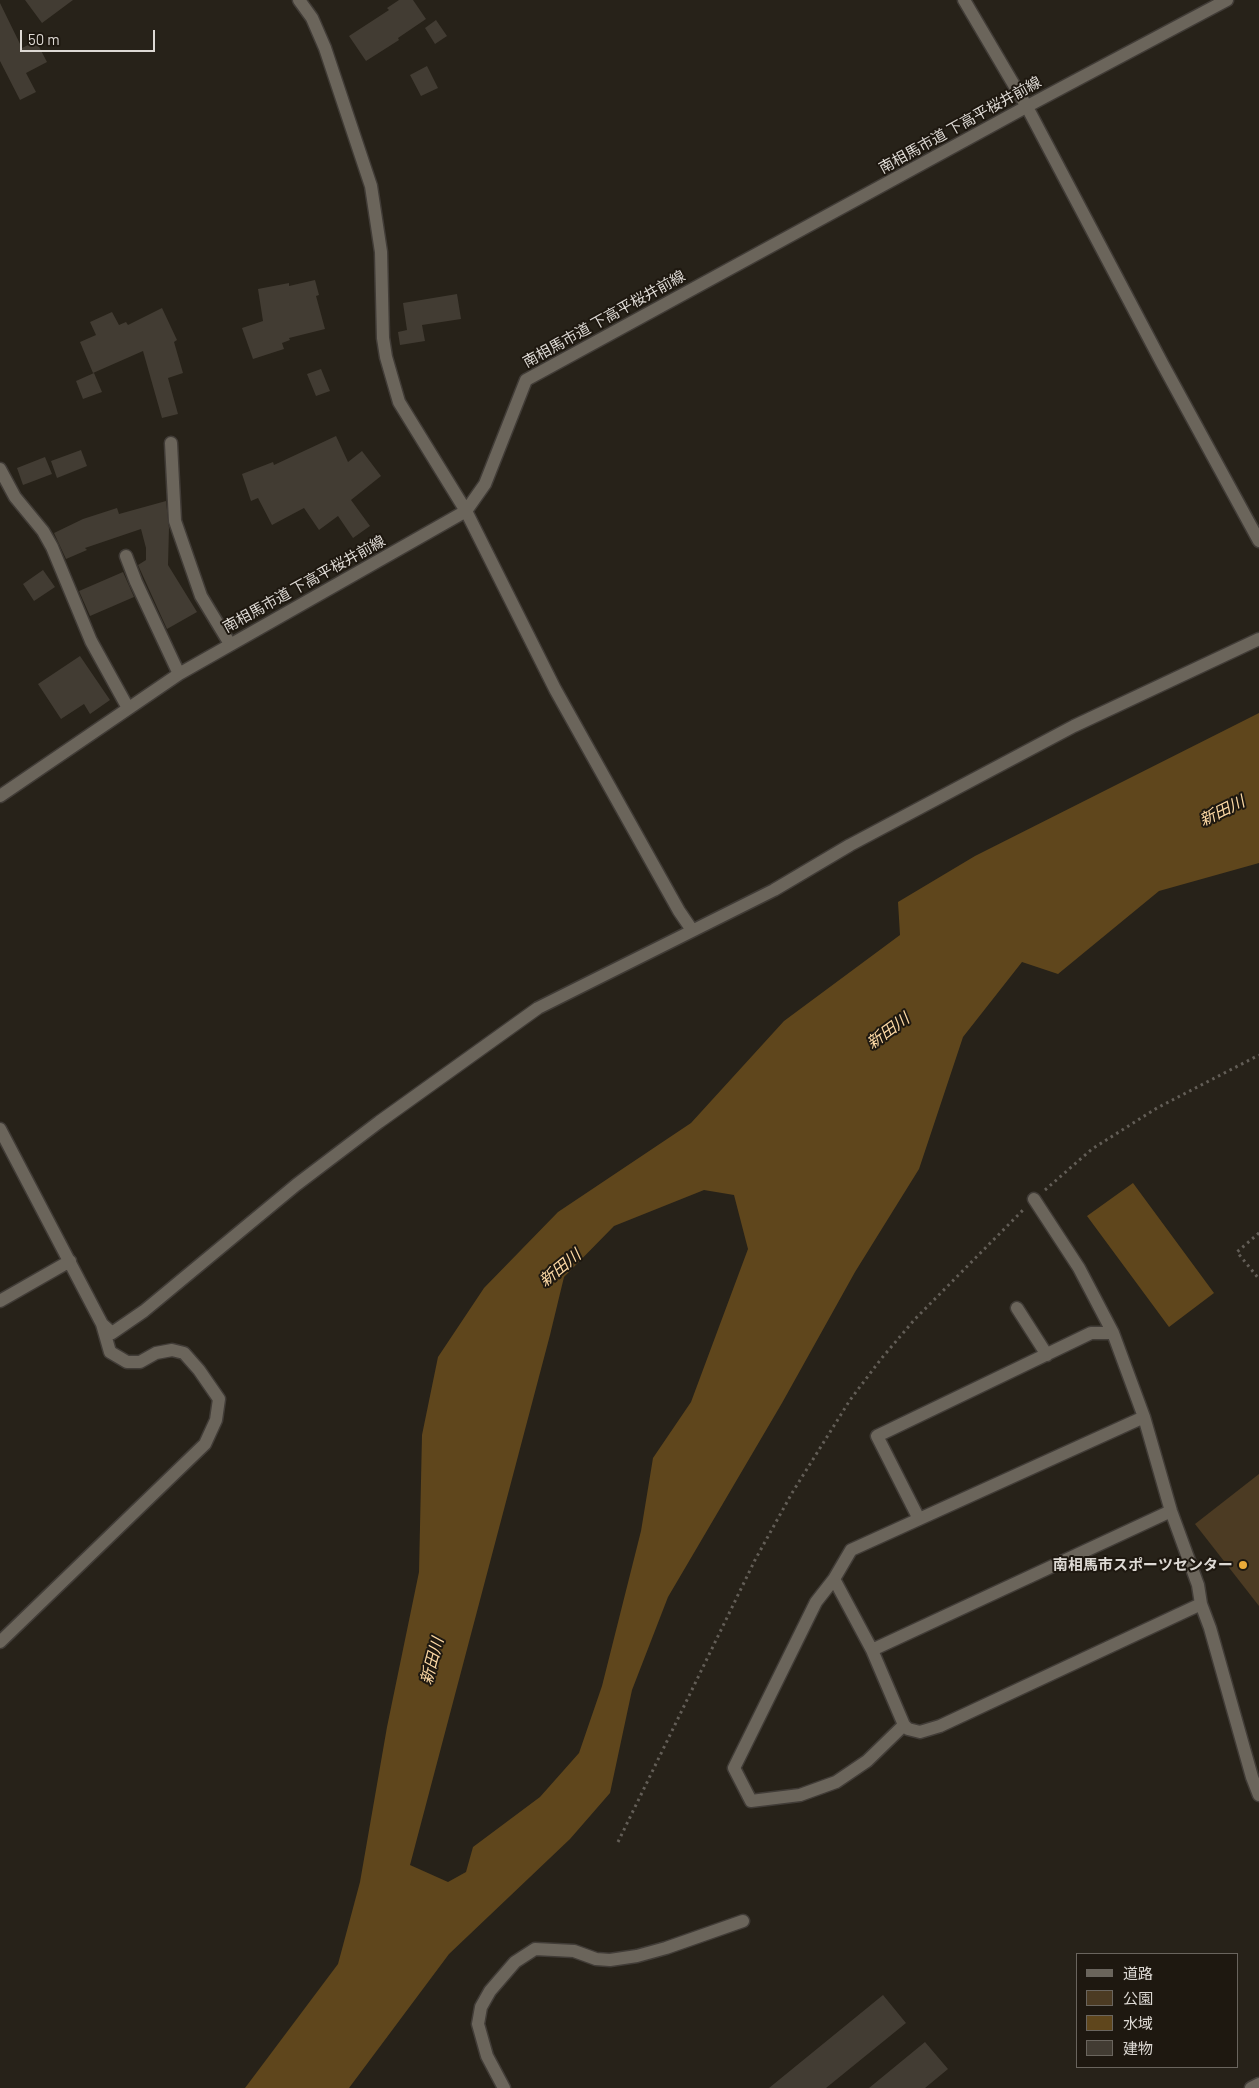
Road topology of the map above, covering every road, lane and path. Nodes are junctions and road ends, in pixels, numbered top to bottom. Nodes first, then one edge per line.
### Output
1 (299, 0) edge
2 (964, 0) edge
3 (1227, 0) edge
4 (1027, 107) junction
5 (171, 442) dead end
6 (0, 469) edge
7 (466, 511) junction
8 (1259, 541) edge
9 (126, 556) dead end
10 (1259, 640) edge
11 (230, 644) junction
12 (179, 674) junction
13 (128, 708) junction
14 (0, 796) edge
15 (692, 930) junction
16 (1259, 1054) edge
17 (0, 1129) edge
18 (1034, 1200) junction
19 (1259, 1233) edge
20 (70, 1261) junction
21 (1259, 1279) edge
22 (0, 1301) edge
23 (1017, 1308) dead end
24 (102, 1324) junction
25 (1113, 1333) junction
26 (1047, 1355) junction
27 (1144, 1416) junction
28 (1172, 1511) junction
29 (919, 1520) junction
30 (834, 1578) junction
31 (1202, 1604) junction
32 (0, 1642) edge
33 (872, 1650) junction
34 (904, 1725) junction
35 (1259, 1795) edge
36 (618, 1842) dead end
37 (743, 1921) dead end
38 (1259, 2084) edge
39 (504, 2088) edge
40 (1251, 2088) edge

1 - 7 street
2 - 4 street
3 - 4 street, 南相馬市道 下高平桜井前線
4 - 7 street, 南相馬市道 下高平桜井前線
4 - 8 street
5 - 11 street
6 - 13 street
7 - 11 street, 南相馬市道 下高平桜井前線
7 - 15 street
9 - 12 street
10 - 15 street
11 - 12 street, 南相馬市道 下高平桜井前線
12 - 13 street, 南相馬市道 下高平桜井前線
13 - 14 street, 南相馬市道 下高平桜井前線
15 - 24 street
16 - 18 path
17 - 20 street
18 - 25 street
18 - 36 path
19 - 21 path
20 - 22 street
20 - 24 street
23 - 26 street
24 - 32 street
25 - 26 street
25 - 27 street
26 - 29 street
27 - 28 street
27 - 29 street
28 - 31 street
28 - 33 street
29 - 30 street
30 - 33 street
30 - 34 street
31 - 34 street
31 - 35 street
33 - 34 street
37 - 39 street
38 - 40 street

